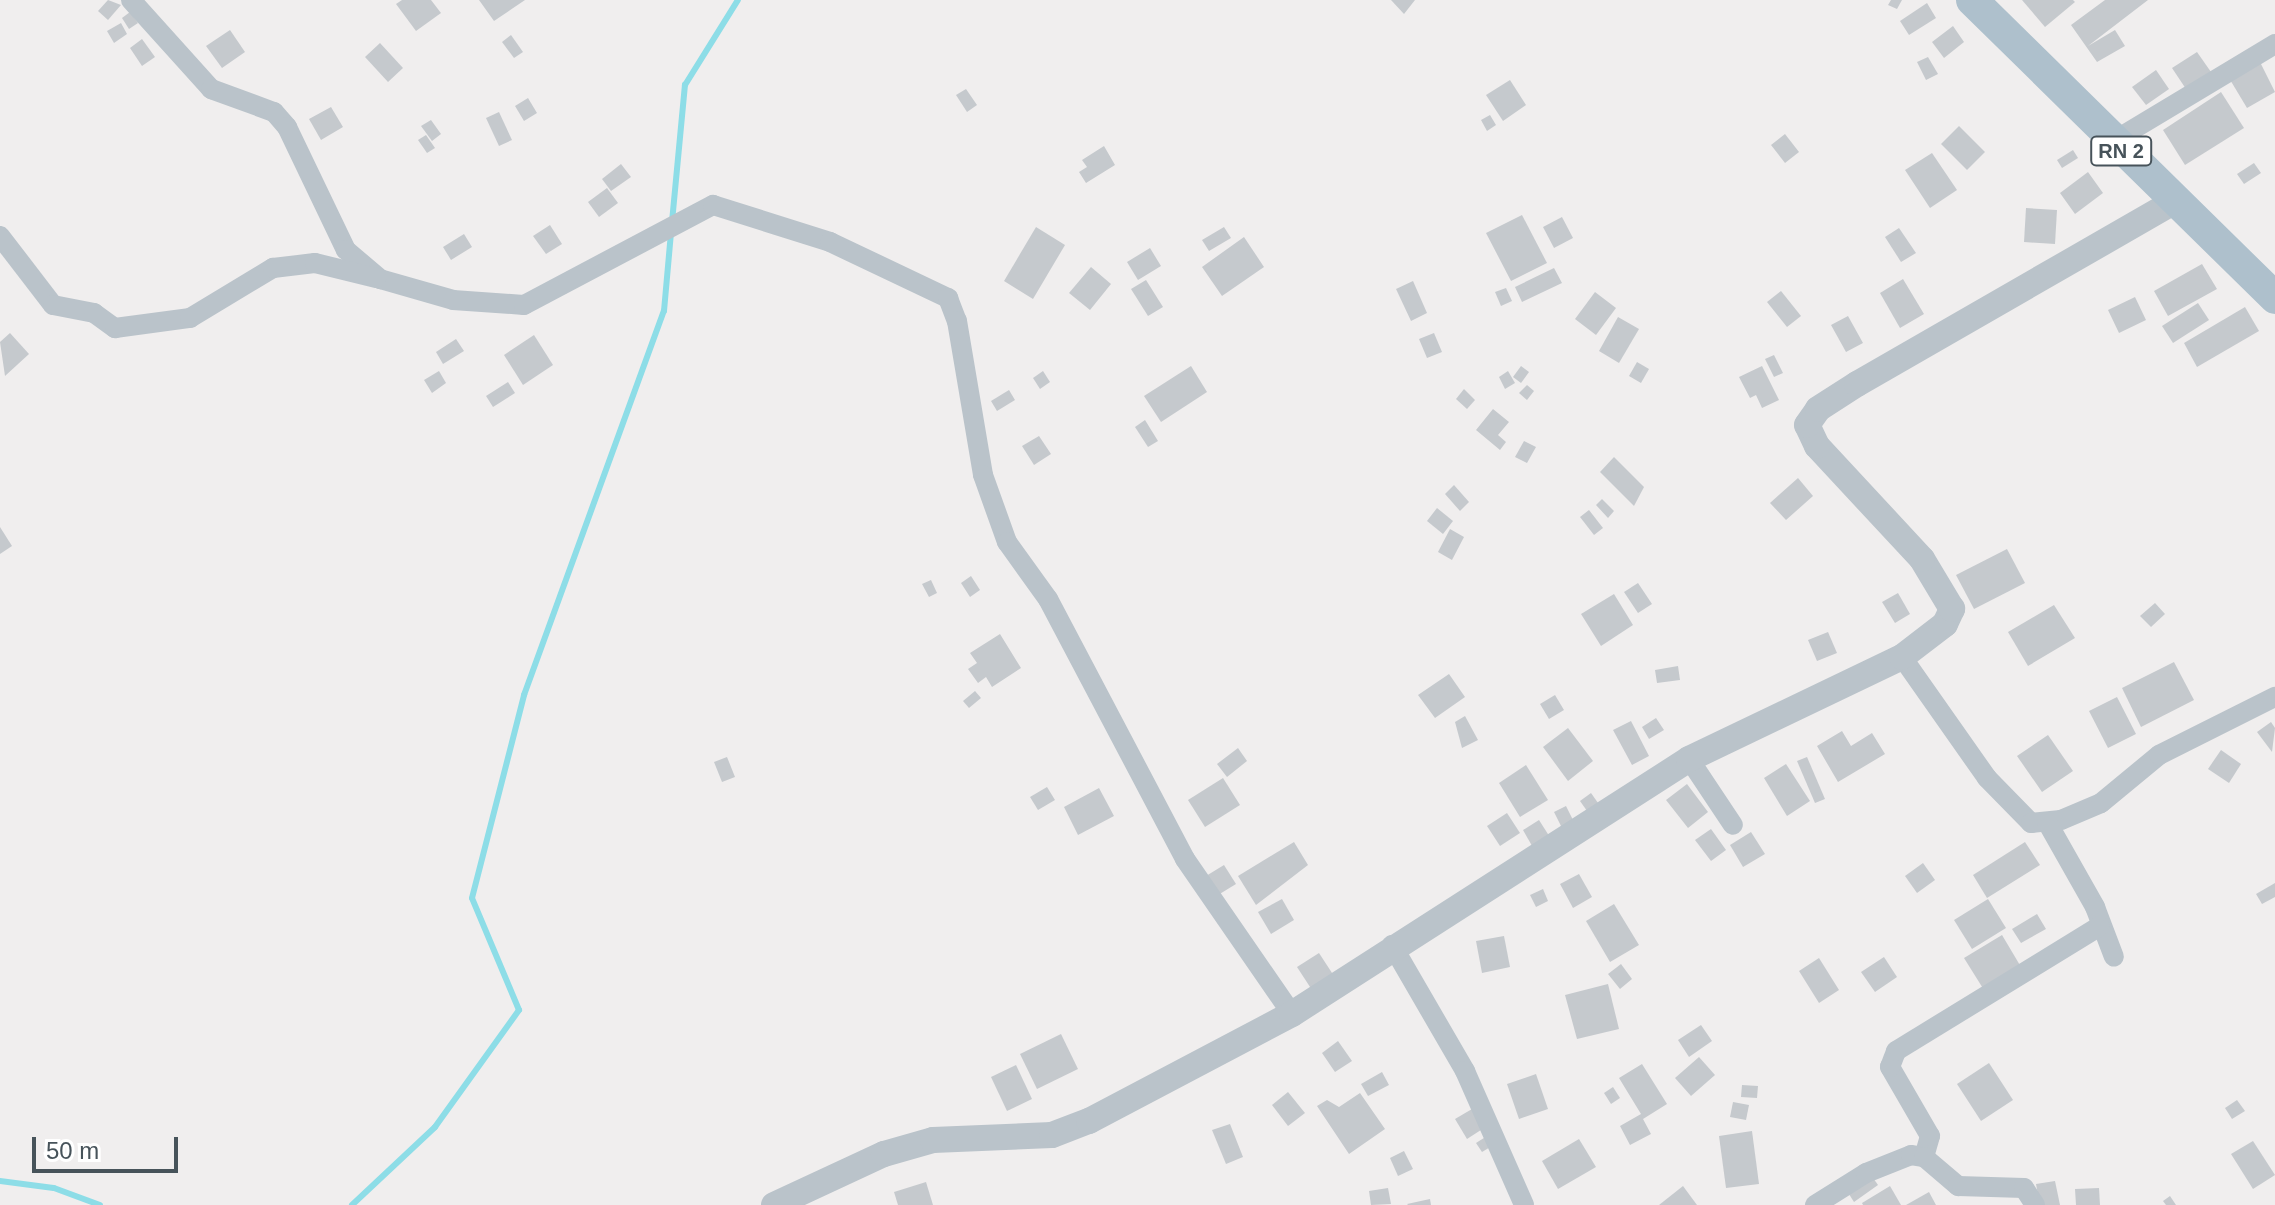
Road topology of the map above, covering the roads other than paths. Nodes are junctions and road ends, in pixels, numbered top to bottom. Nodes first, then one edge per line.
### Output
1 (131, 0) edge
2 (1972, 0) edge
3 (2275, 44) edge
4 (2112, 142) junction
5 (2173, 202) junction
6 (0, 236) edge
7 (380, 279) junction
8 (2275, 298) edge
9 (1902, 657) junction
10 (2275, 697) edge
11 (1689, 759) junction
12 (2047, 822) junction
13 (1733, 825) dead end
14 (2100, 926) junction
15 (1392, 945) junction
16 (2114, 957) dead end
17 (1292, 1014) junction
18 (1924, 1157) junction
19 (774, 1205) edge
20 (1524, 1205) edge
21 (1815, 1205) edge
22 (2035, 1205) edge

1 - 7 street
2 - 4 main road, RN 2
3 - 4 street
4 - 5 main road, RN 2
5 - 8 main road, RN 2
5 - 9 street
6 - 7 street
7 - 17 street
9 - 11 street
9 - 12 street
10 - 12 street
11 - 13 street
11 - 15 street
12 - 14 street
14 - 16 street
14 - 18 street
15 - 17 street
15 - 20 street
17 - 19 street
18 - 21 street
18 - 22 street

